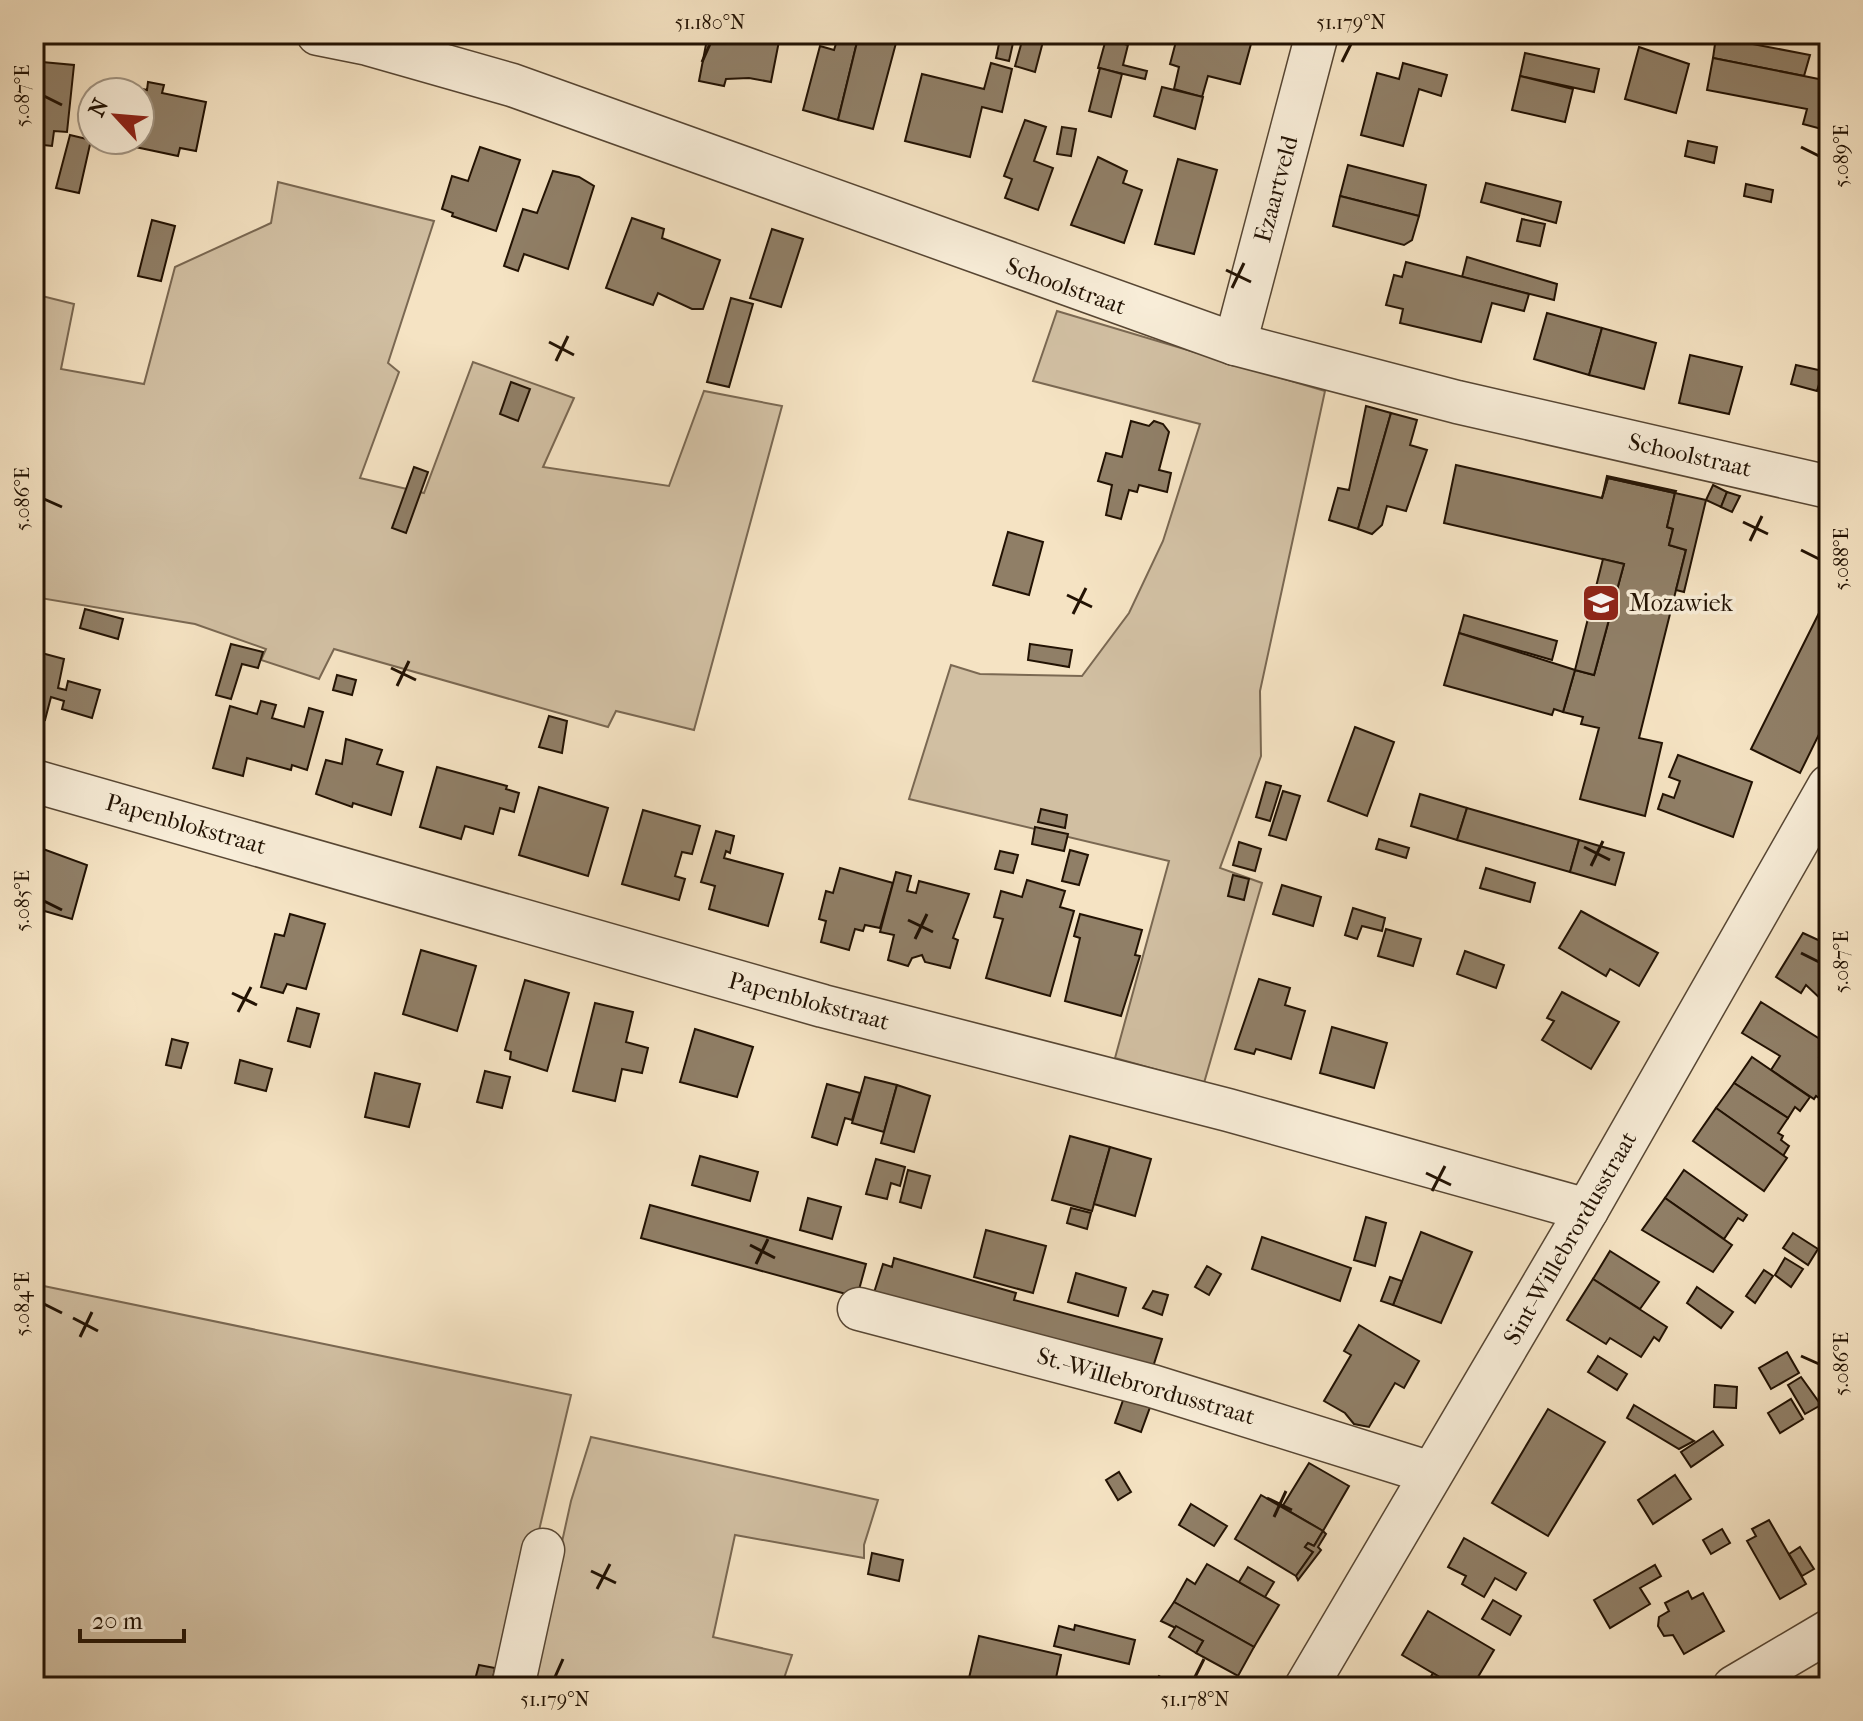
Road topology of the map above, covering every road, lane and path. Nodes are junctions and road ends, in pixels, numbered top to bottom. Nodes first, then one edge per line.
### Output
1 (318, 34) edge
2 (1317, 34) edge
3 (1235, 344) junction
4 (1829, 487) edge
5 (34, 781) edge
6 (1829, 786) edge
7 (1587, 1210) junction
8 (859, 1309) dead end
9 (1431, 1473) junction
10 (543, 1550) dead end
11 (1829, 1631) edge
12 (513, 1687) edge
13 (1306, 1687) edge
14 (1734, 1687) edge

1 - 3 street, Schoolstraat
2 - 3 street, Ezaartveld
3 - 4 street, Schoolstraat
5 - 7 street, Papenblokstraat
6 - 7 street, Sint-Willebrordusstraat
7 - 9 street, Sint-Willebrordusstraat
8 - 9 street, St.-Willebrordusstraat
9 - 13 street, Sint-Willebrordusstraat
10 - 12 street
11 - 14 street

